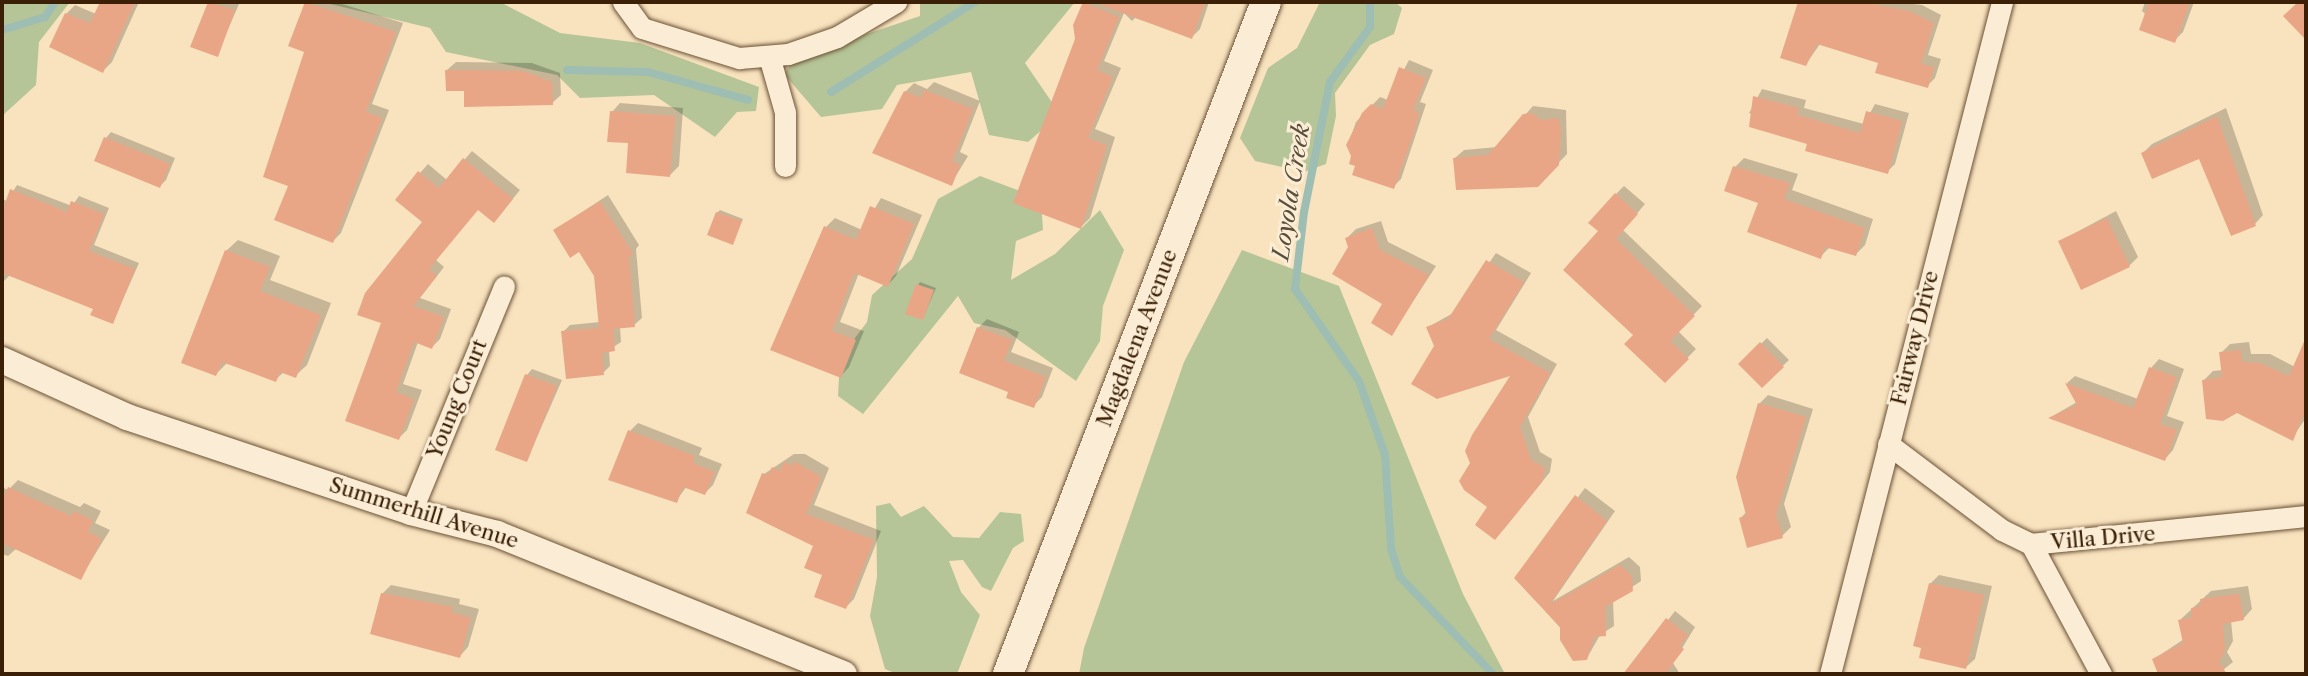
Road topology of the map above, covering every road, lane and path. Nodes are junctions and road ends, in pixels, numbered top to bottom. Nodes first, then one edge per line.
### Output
1 (623, 2) edge
2 (896, 2) edge
3 (1266, 2) edge
4 (2002, 2) edge
5 (769, 55) junction
6 (785, 166) dead end
7 (504, 286) dead end
8 (2, 360) edge
9 (1888, 444) junction
10 (411, 512) junction
11 (2306, 516) edge
12 (2031, 544) junction
13 (844, 674) edge
14 (1008, 674) edge
15 (1830, 674) edge
16 (2101, 674) edge

1 - 5 street
2 - 5 street
3 - 14 main road, Magdalena Avenue
4 - 9 street, Fairway Drive
5 - 6 street
7 - 10 street, Young Court
8 - 10 street, Summerhill Avenue
9 - 12 street, Villa Drive
9 - 15 street, Fairway Drive
10 - 13 street, Summerhill Avenue
11 - 12 street, Villa Drive
12 - 16 street

